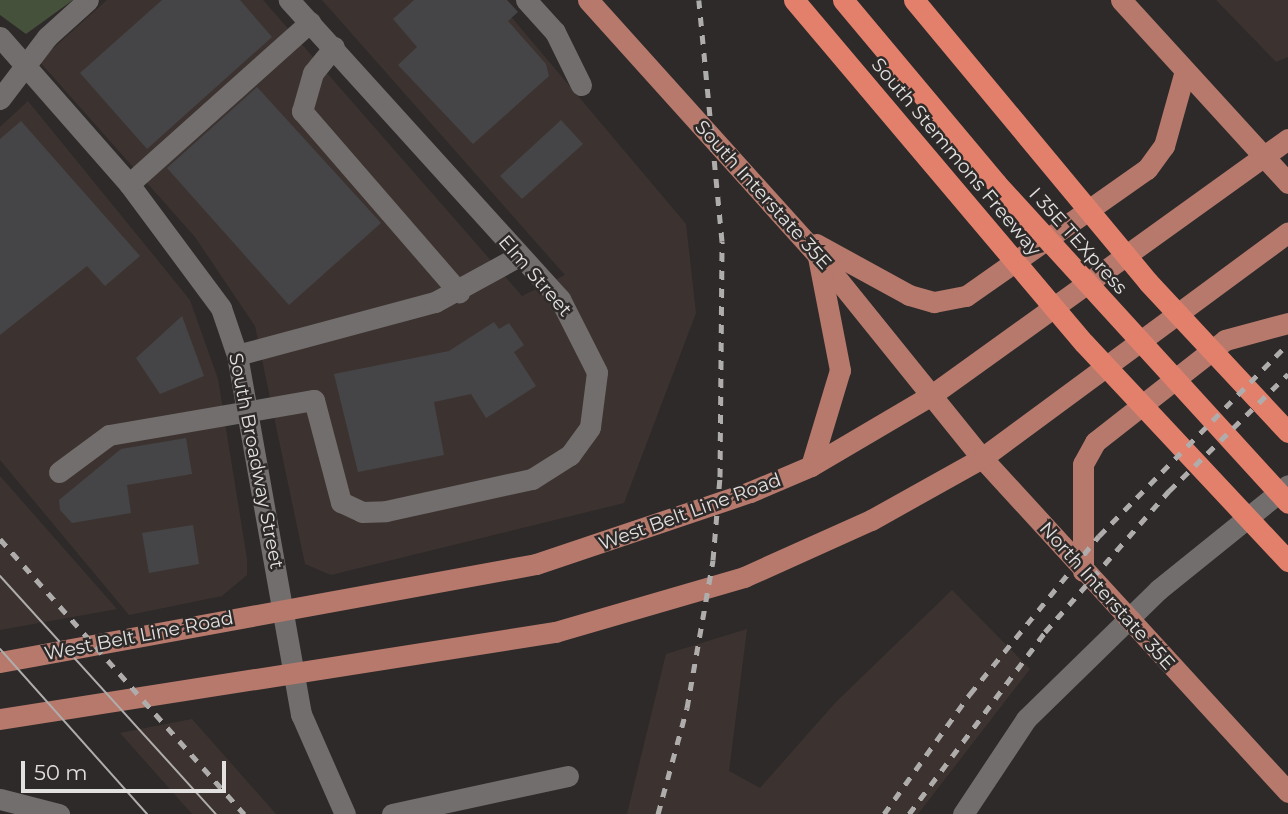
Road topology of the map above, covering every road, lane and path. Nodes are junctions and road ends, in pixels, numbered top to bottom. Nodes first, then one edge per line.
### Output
1 (88, 0) edge
2 (289, 0) edge
3 (526, 0) edge
4 (588, 0) edge
5 (794, 0) edge
6 (844, 0) edge
7 (914, 0) edge
8 (1121, 0) edge
9 (310, 22) junction
10 (0, 37) edge
11 (334, 47) junction
12 (23, 66) junction
13 (1185, 71) junction
14 (581, 85) dead end
15 (0, 99) edge
16 (1288, 139) edge
17 (1263, 156) junction
18 (1288, 183) edge
19 (129, 184) junction
20 (1288, 232) edge
21 (799, 234) junction
22 (818, 255) junction
23 (519, 256) junction
24 (459, 292) junction
25 (1288, 323) edge
26 (237, 355) junction
27 (933, 394) junction
28 (247, 408) junction
29 (1288, 432) edge
30 (982, 458) junction
31 (811, 466) junction
32 (59, 472) dead end
33 (1288, 485) edge
34 (1288, 503) edge
35 (1288, 561) edge
36 (1083, 571) junction
37 (284, 608) junction
38 (0, 663) edge
39 (293, 670) junction
40 (0, 719) edge
41 (568, 776) dead end
42 (1288, 792) edge
43 (0, 799) edge
44 (965, 813) edge
45 (59, 814) edge
46 (345, 814) edge
47 (392, 814) edge

1 - 12 street
2 - 9 street, Elm Street
3 - 14 street
4 - 21 main road, South Interstate 35E
5 - 35 highway, South Stemmons Freeway
6 - 34 highway, I 35E TEXpress
7 - 29 highway
8 - 13 main road
9 - 11 street, Elm Street
9 - 19 street
10 - 12 street, South Broadway Street
11 - 23 street, Elm Street
11 - 24 street
12 - 15 street
12 - 19 street, South Broadway Street
13 - 17 main road
13 - 21 main road
16 - 17 main road, West Belt Line Road
17 - 18 main road
17 - 27 main road, West Belt Line Road
19 - 26 street, South Broadway Street
20 - 30 main road
21 - 22 main road, South Interstate 35E
22 - 27 main road, South Interstate 35E
22 - 31 main road
23 - 24 street
23 - 28 street, Elm Street
24 - 26 street
25 - 36 main road
26 - 28 street, South Broadway Street
27 - 30 main road, North Interstate 35E
27 - 31 main road, West Belt Line Road
28 - 32 street
28 - 37 street, South Broadway Street
30 - 36 main road, North Interstate 35E
30 - 39 main road
31 - 37 main road, West Belt Line Road
33 - 44 street
36 - 42 main road, North Interstate 35E
37 - 38 main road, West Belt Line Road
37 - 39 street, South Broadway Street
39 - 40 main road
39 - 46 street, South Broadway Street
41 - 47 street
43 - 45 street

